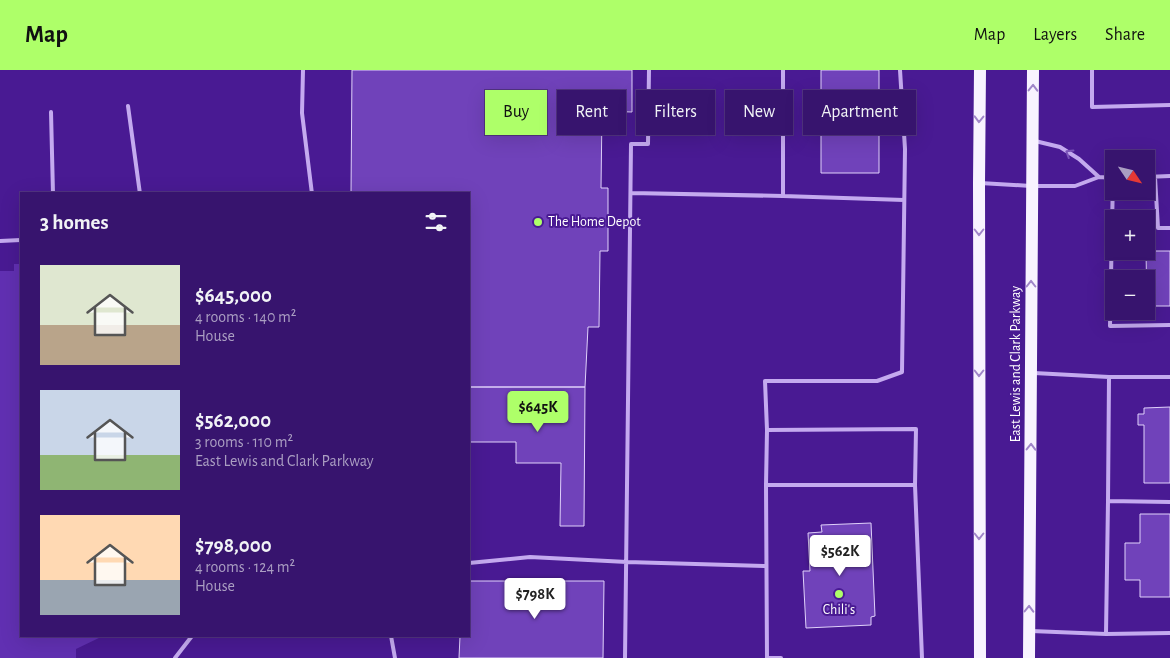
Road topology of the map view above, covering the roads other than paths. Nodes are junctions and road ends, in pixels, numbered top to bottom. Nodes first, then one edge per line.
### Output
1 (304, 70) edge
2 (649, 70) edge
3 (783, 70) edge
4 (900, 70) edge
5 (980, 70) edge
6 (1033, 70) edge
7 (1092, 70) edge
8 (1170, 105) edge
9 (128, 106) dead end
10 (51, 112) dead end
11 (1032, 141) junction
12 (1170, 176) edge
13 (1099, 177) junction
14 (1105, 177) edge
15 (1155, 177) joint
16 (978, 183) junction
17 (1031, 186) junction
18 (53, 192) edge
19 (140, 192) edge
20 (312, 192) edge
21 (631, 193) junction
22 (783, 196) junction
23 (904, 200) junction
24 (1113, 200) edge
25 (1170, 228) edge
26 (20, 240) edge
27 (0, 241) edge
28 (1170, 325) edge
29 (1031, 373) junction
30 (1109, 377) junction
31 (1170, 377) edge
32 (767, 430) junction
33 (766, 485) junction
34 (915, 485) junction
35 (1108, 501) junction
36 (1170, 502) edge
37 (470, 562) edge
38 (627, 562) junction
39 (766, 566) junction
40 (1029, 630) junction
41 (1170, 633) edge
42 (1106, 634) junction
43 (191, 637) edge
44 (391, 637) edge
45 (175, 658) edge
46 (395, 658) edge
47 (625, 658) edge
48 (767, 658) edge
49 (781, 658) edge
50 (922, 658) edge
51 (980, 658) edge
52 (1029, 658) edge

1 - 20 lane
2 - 21 lane
3 - 22 lane
4 - 23 lane
5 -> 16 main road
11 -> 6 main road, East Lewis and Clark Parkway
7 - 8 lane
9 - 19 lane
10 - 18 lane
13 -> 11 lane
11 - 17 main road, East Lewis and Clark Parkway
12 - 15 lane
13 - 14 lane
13 - 17 lane
15 - 25 lane
16 - 17 lane
16 -> 51 main road
29 -> 17 main road, East Lewis and Clark Parkway
21 - 22 lane
21 - 38 lane
22 - 23 lane
23 - 32 lane
24 - 28 lane
26 - 27 lane
29 - 30 lane
40 -> 29 main road, East Lewis and Clark Parkway
30 - 31 lane
30 - 35 lane
32 - 33 lane
32 - 34 lane
33 - 34 lane
33 - 39 lane
34 - 50 lane
35 - 36 lane
35 - 42 lane
37 - 38 lane
38 - 39 lane
38 - 47 lane
39 - 48 lane
40 - 42 lane
40 - 52 main road, East Lewis and Clark Parkway
41 - 42 lane
43 - 45 lane
44 - 46 lane
48 - 49 lane

